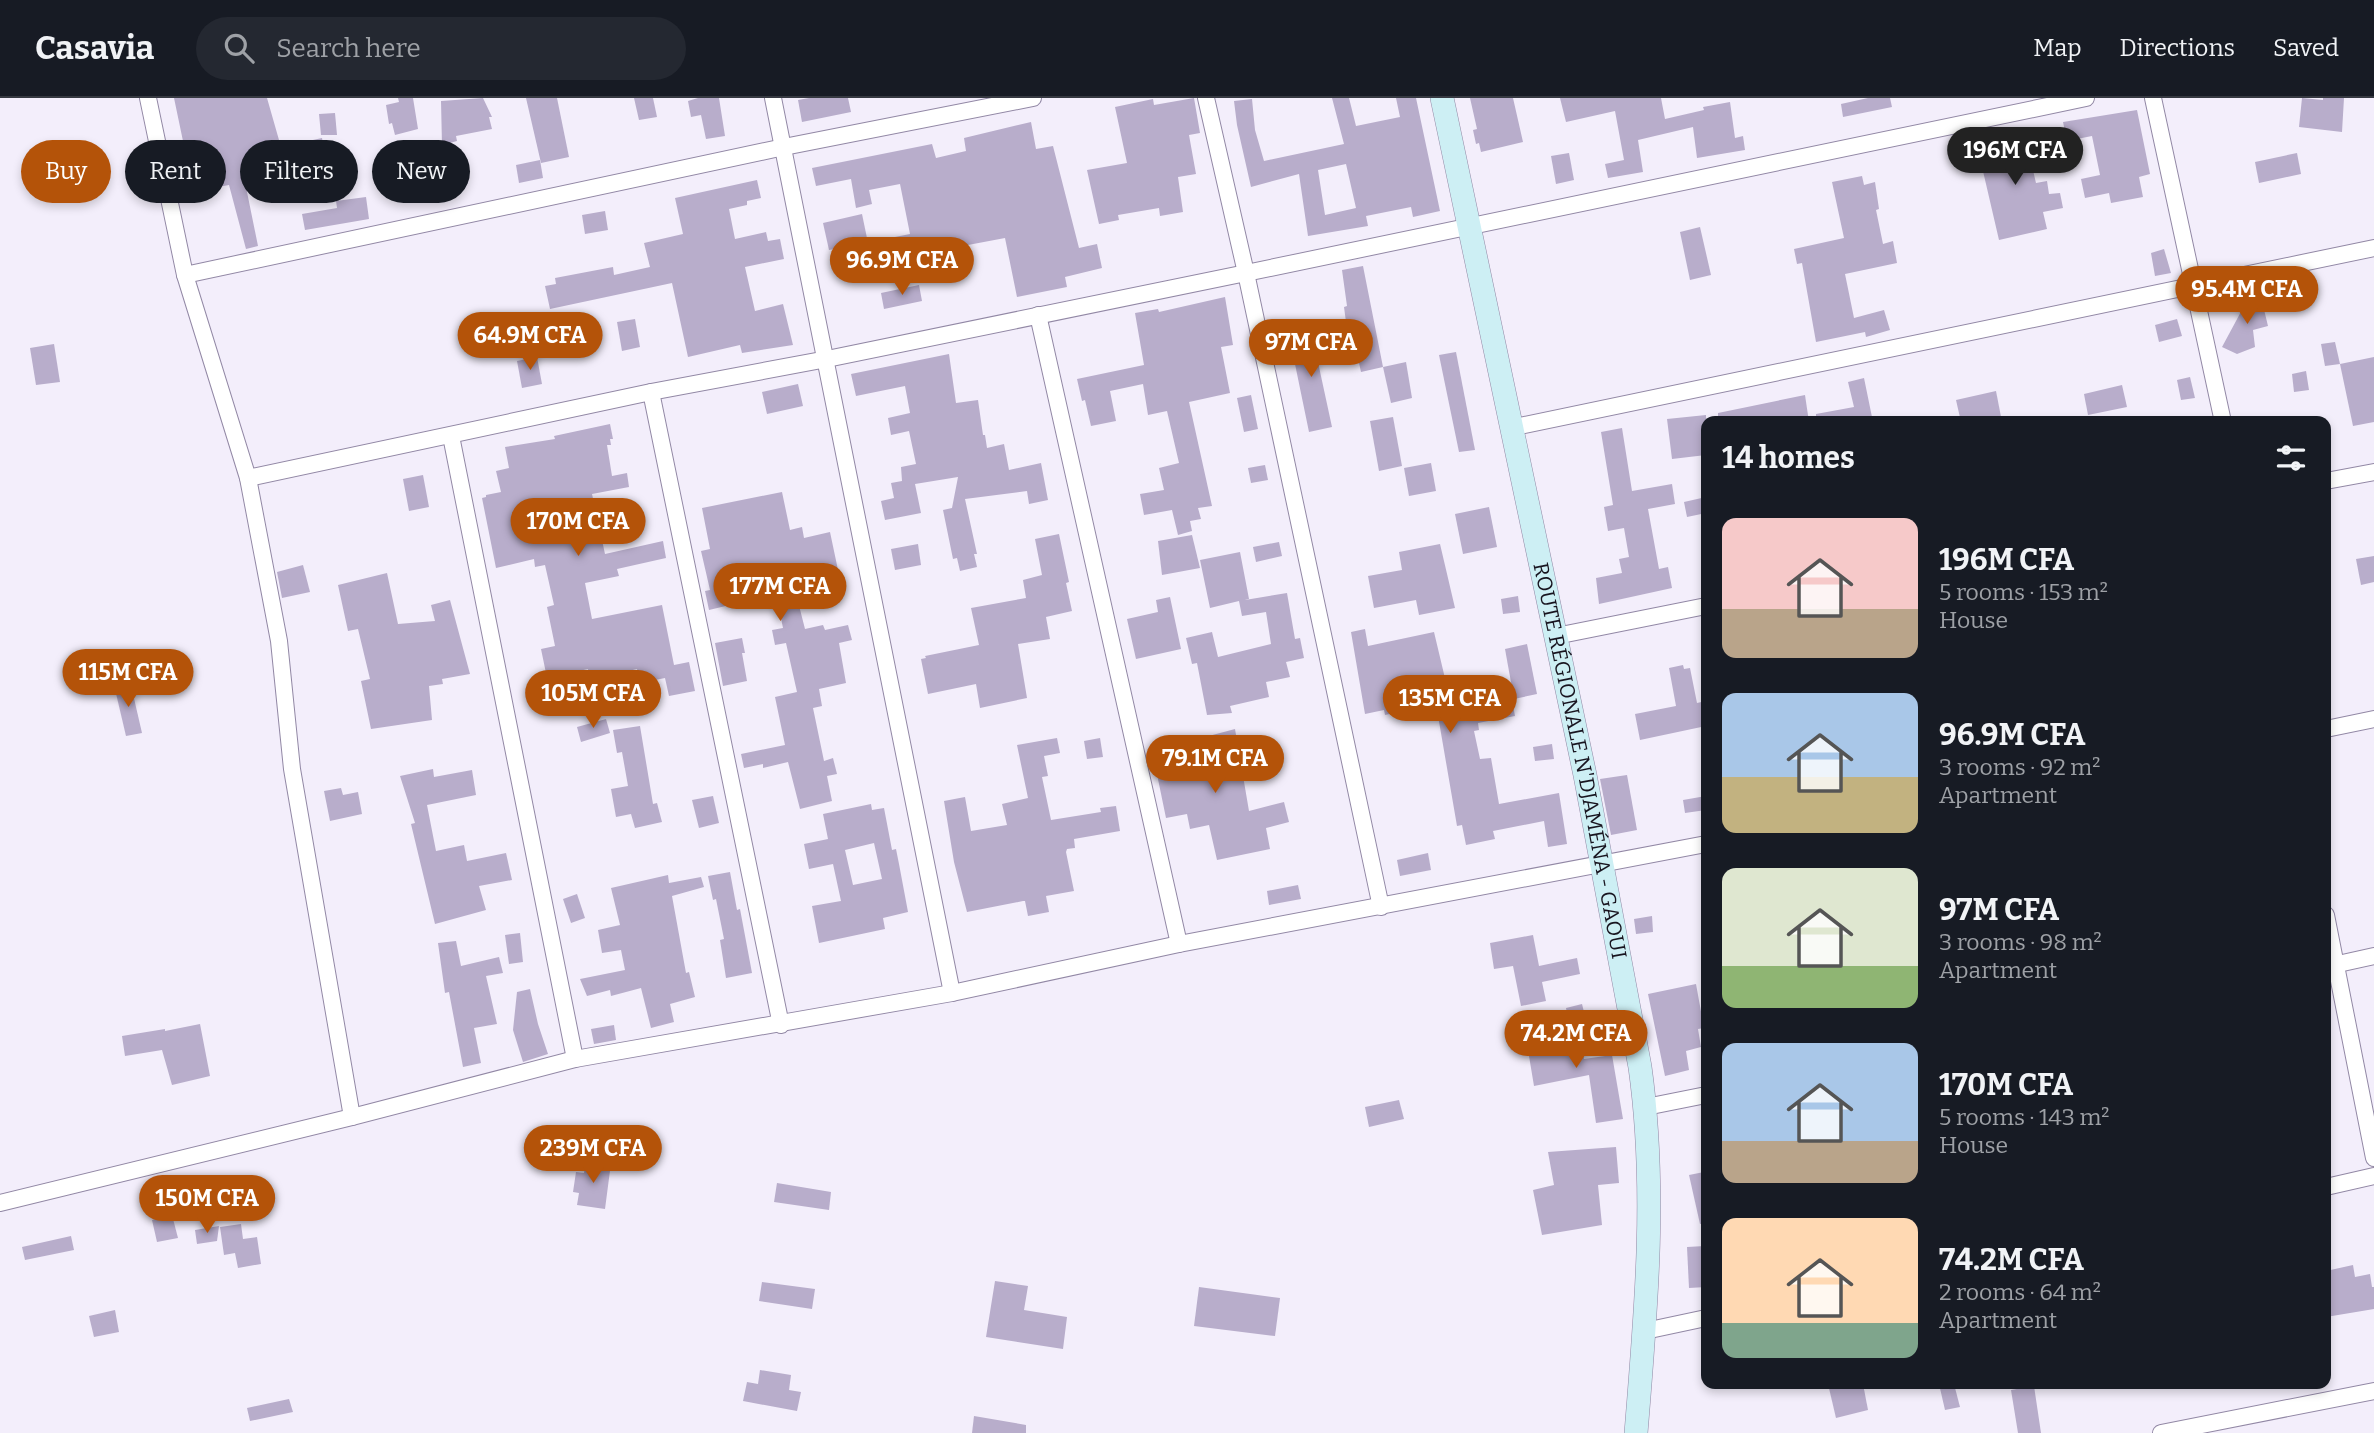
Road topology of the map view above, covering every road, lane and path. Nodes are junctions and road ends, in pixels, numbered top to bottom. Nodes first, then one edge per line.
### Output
1 (148, 98) edge
2 (773, 98) edge
3 (1033, 98) edge
4 (1206, 98) edge
5 (1442, 98) edge
6 (2086, 98) edge
7 (2153, 98) edge
8 (784, 147) junction
9 (1468, 228) junction
10 (2374, 248) edge
11 (1246, 273) junction
12 (185, 275) junction
13 (2195, 285) junction
14 (1038, 315) junction
15 (827, 359) junction
16 (651, 392) junction
17 (2222, 416) edge
18 (1510, 428) junction
19 (451, 436) junction
20 (2374, 472) edge
21 (248, 478) junction
22 (2331, 480) edge
23 (1701, 607) edge
24 (1556, 636) junction
25 (2374, 719) edge
26 (2331, 728) edge
27 (1701, 845) edge
28 (1602, 863) junction
29 (1381, 906) junction
30 (1179, 944) junction
31 (2374, 956) edge
32 (2331, 966) edge
33 (952, 993) junction
34 (781, 1025) junction
35 (575, 1059) junction
36 (1701, 1096) edge
37 (1646, 1107) junction
38 (352, 1117) junction
39 (2374, 1158) edge
40 (2374, 1177) edge
41 (2331, 1186) edge
42 (0, 1203) edge
43 (1701, 1319) edge
44 (1645, 1331) junction
45 (2374, 1391) edge
46 (1636, 1433) edge
47 (2161, 1433) edge

1 - 12 street
2 - 8 street
3 - 8 street
4 - 11 street
5 - 9 street, ROUTE RÉGIONALE N'DJAMÉNA - GAOUI
6 - 9 street
7 - 13 street
8 - 12 street
8 - 15 street
9 - 11 street
9 - 18 street, ROUTE RÉGIONALE N'DJAMÉNA - GAOUI
10 - 13 street
11 - 14 street
11 - 29 street
12 - 21 street
13 - 17 street
13 - 18 street
14 - 15 street
14 - 30 street
15 - 16 street
15 - 33 street
16 - 19 street
16 - 34 street
18 - 24 street, ROUTE RÉGIONALE N'DJAMÉNA - GAOUI
19 - 21 street
19 - 35 street
20 - 22 street
21 - 38 street
23 - 24 street
24 - 28 street, ROUTE RÉGIONALE N'DJAMÉNA - GAOUI
25 - 26 street
27 - 28 street
28 - 29 street
28 - 37 street, ROUTE RÉGIONALE N'DJAMÉNA - GAOUI
29 - 30 street
30 - 33 street
31 - 32 street
32 - 39 street
33 - 34 street
34 - 35 street
35 - 38 street
36 - 37 street
37 - 44 street, ROUTE RÉGIONALE N'DJAMÉNA - GAOUI
38 - 42 street
40 - 41 street
43 - 44 street
44 - 46 street, ROUTE RÉGIONALE N'DJAMÉNA - GAOUI
45 - 47 street

